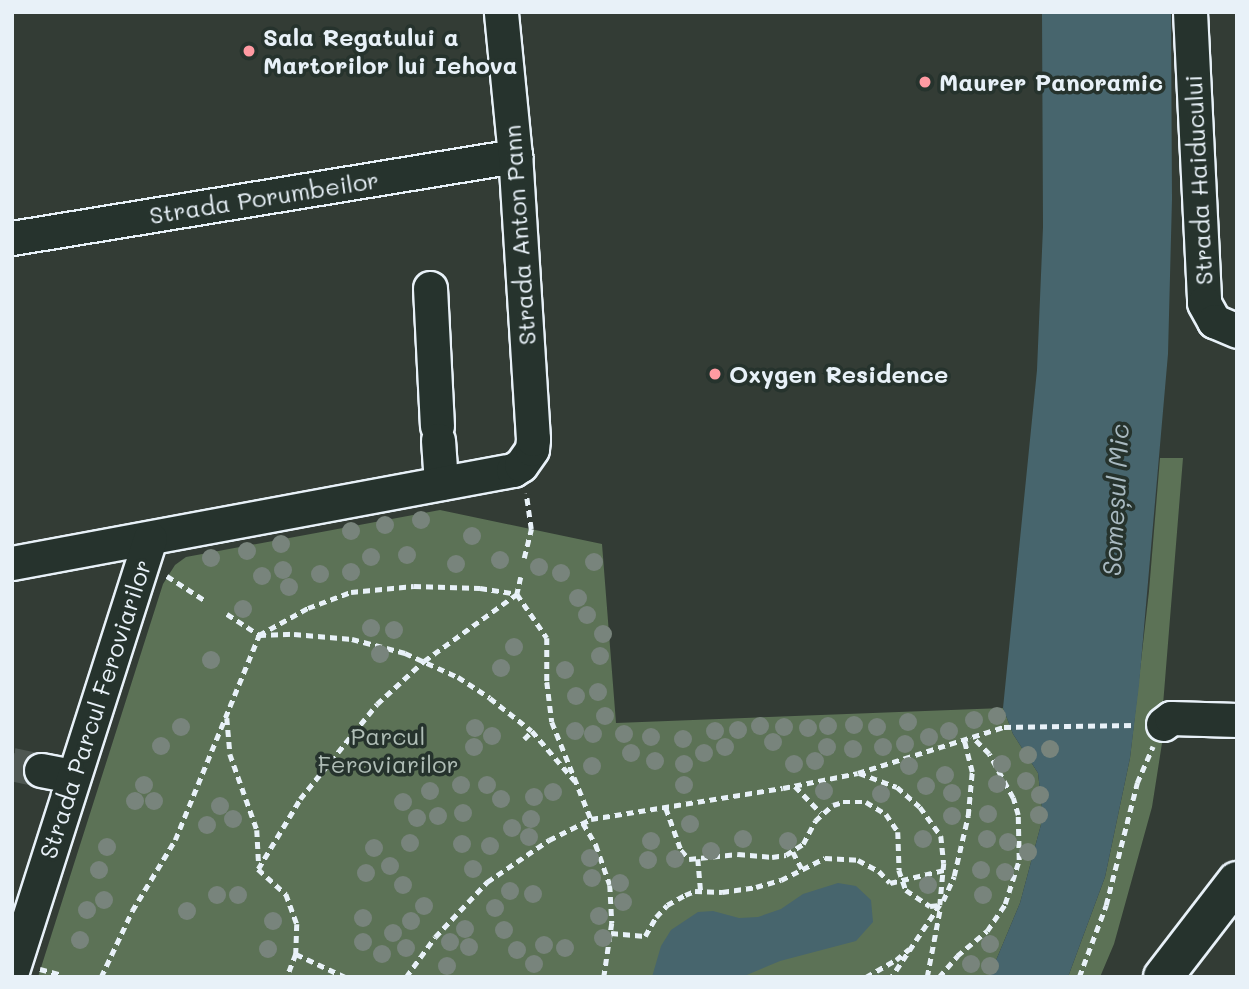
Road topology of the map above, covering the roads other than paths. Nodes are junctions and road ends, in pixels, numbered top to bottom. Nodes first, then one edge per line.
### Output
1 (501, 12) edge
2 (1190, 12) edge
3 (515, 156) junction
4 (12, 238) edge
5 (430, 288) dead end
6 (1237, 331) edge
7 (526, 472) joint
8 (441, 483) junction
9 (150, 538) junction
10 (12, 563) edge
11 (1237, 720) edge
12 (1158, 722) road end
13 (41, 770) tunnel mouth
14 (73, 776) junction
15 (1237, 881) edge
16 (26, 970) edge
17 (1163, 977) edge

1 - 3 street, Strada Anton Pann
2 - 6 street, Strada Haiducului
3 - 4 street, Strada Porumbeilor
3 - 7 street, Strada Anton Pann
5 - 8 street
7 - 8 street, Strada Parcul Feroviarilor
8 - 9 street, Strada Parcul Feroviarilor
9 - 10 street
9 - 14 street, Strada Parcul Feroviarilor
11 - 12 street
13 - 14 street
14 - 16 street, Strada Parcul Feroviarilor
15 - 17 main road

